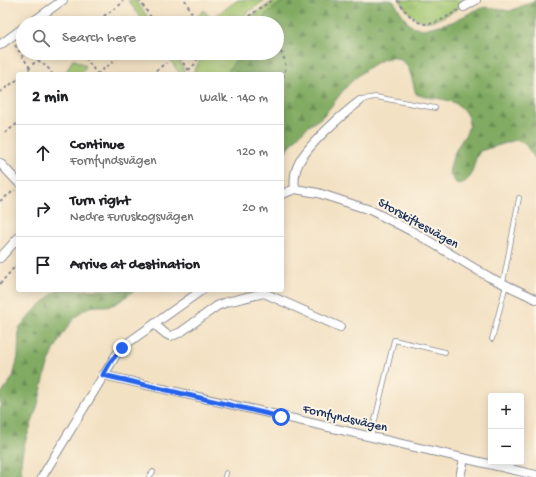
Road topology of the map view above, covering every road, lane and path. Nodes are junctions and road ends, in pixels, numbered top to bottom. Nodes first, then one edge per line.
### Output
1 (63, 0) edge
2 (123, 0) edge
3 (139, 0) edge
4 (189, 0) edge
5 (272, 0) edge
6 (397, 0) edge
7 (476, 0) edge
8 (186, 1) edge
9 (464, 6) joint
10 (40, 16) edge
11 (104, 16) edge
12 (150, 16) edge
13 (194, 16) edge
14 (249, 16) edge
15 (16, 33) edge
16 (9, 38) junction
17 (0, 44) edge
18 (16, 48) edge
19 (284, 57) edge
20 (24, 60) edge
21 (38, 60) joint
22 (87, 60) edge
23 (114, 60) edge
24 (181, 60) edge
25 (196, 60) edge
26 (166, 63) dead end
27 (30, 68) junction
28 (188, 71) joint
29 (26, 72) edge
30 (51, 72) edge
31 (96, 72) edge
32 (100, 72) edge
33 (154, 72) edge
34 (284, 76) edge
35 (16, 80) edge
36 (0, 92) edge
37 (360, 101) joint
38 (434, 108) dead end
39 (16, 124) edge
40 (5, 132) dead end
41 (0, 163) edge
42 (16, 180) edge
43 (16, 189) edge
44 (295, 189) junction
45 (284, 193) edge
46 (519, 198) dead end
47 (0, 201) edge
48 (16, 240) edge
49 (0, 258) edge
50 (16, 266) edge
51 (0, 284) edge
52 (504, 284) junction
53 (199, 292) edge
54 (536, 299) edge
55 (154, 324) junction
56 (340, 326) dead end
57 (492, 339) dead end
58 (446, 352) dead end
59 (103, 375) junction
60 (371, 437) junction
61 (464, 459) junction
62 (536, 471) edge
63 (153, 472) dead end
64 (536, 475) edge
65 (42, 477) edge
66 (149, 477) edge
67 (460, 477) edge

1 - 10 street
2 - 11 path
3 - 12 path
4 - 8 path
5 - 14 path
6 - 9 path
7 - 9 street
8 - 13 path
15 - 16 street
16 - 17 street
16 - 18 path
19 - 34 path
20 - 27 path
21 - 27 path
21 - 30 path
22 - 31 path
23 - 32 path
24 - 28 path
25 - 28 path
26 - 33 path
27 - 29 path
35 - 36 path
37 - 38 lane
37 - 44 street
39 - 40 path
41 - 42 street
43 - 47 path
44 - 45 street
44 - 52 street, Storskiftesvägen
46 - 52 lane
48 - 49 street
50 - 51 path
52 - 54 street, Storskiftesvägen
52 - 57 lane
53 - 55 street
55 - 56 street
55 - 59 street
58 - 60 lane
59 - 60 street, Fornfyndsvägen
59 - 65 street
60 - 61 street, Fornfyndsvägen
61 - 64 street, Fornfyndsvägen
61 - 67 street
62 - 64 lane
63 - 66 lane

